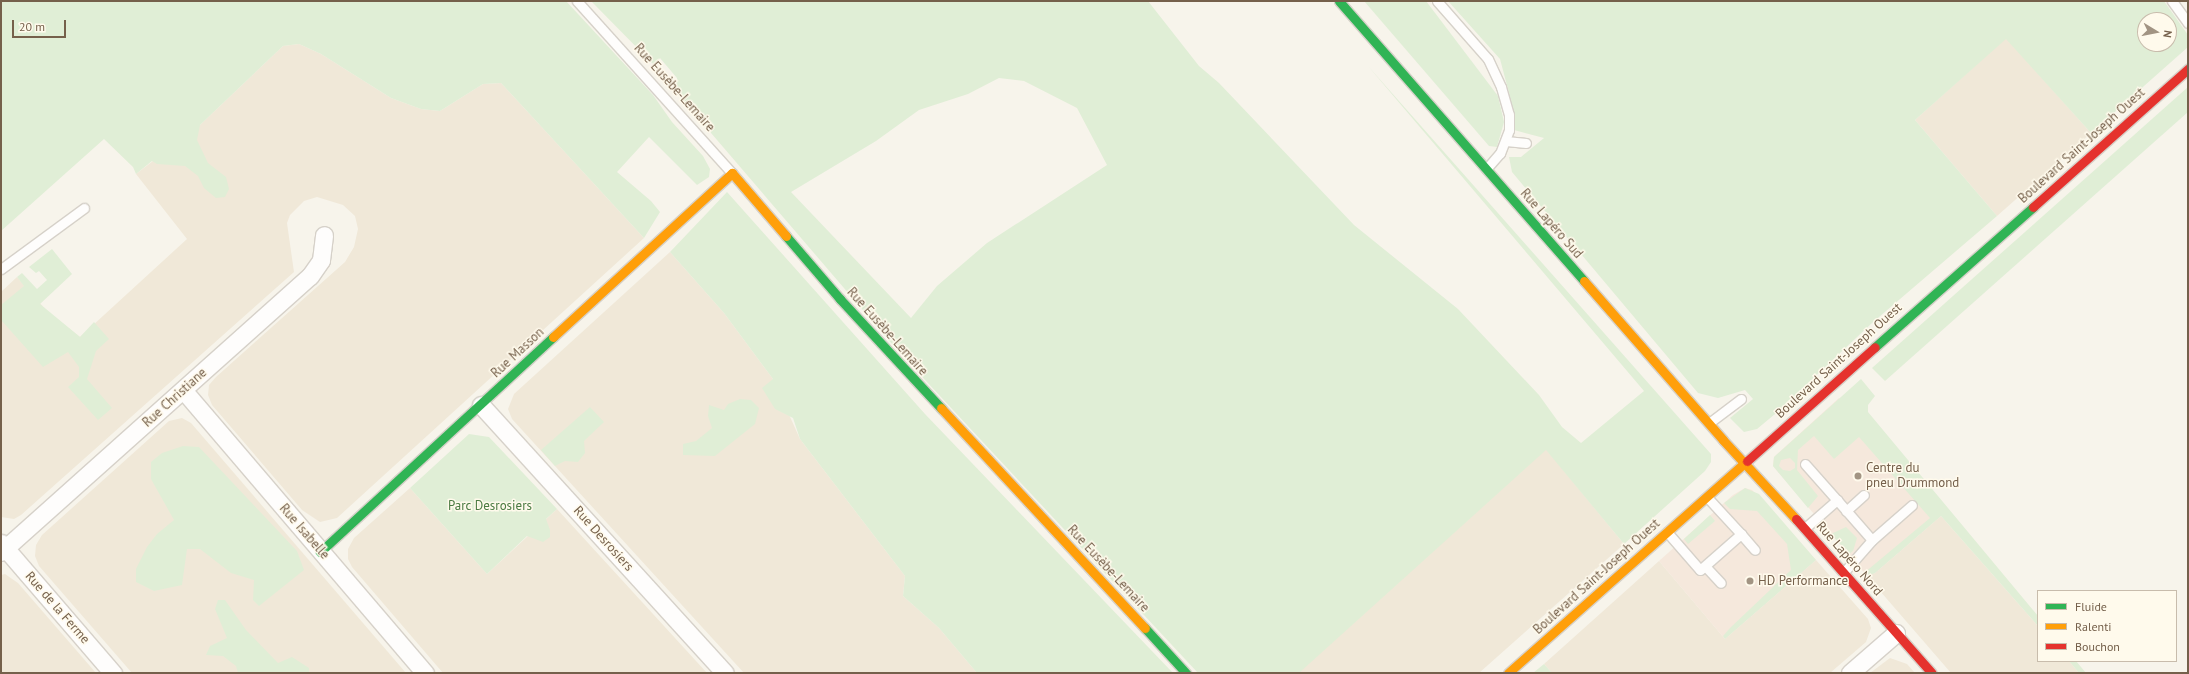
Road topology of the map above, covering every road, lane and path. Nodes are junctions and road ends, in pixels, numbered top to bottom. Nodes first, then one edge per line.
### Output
1 (577, 1) edge
2 (1339, 1) edge
3 (1437, 1) edge
4 (2172, 1) edge
5 (2188, 24) edge
6 (2188, 69) edge
7 (1506, 141) junction
8 (1526, 143) dead end
9 (1486, 169) junction
10 (732, 173) junction
11 (84, 208) dead end
12 (324, 235) dead end
13 (1, 269) edge
14 (184, 391) junction
15 (1741, 399) dead end
16 (481, 405) junction
17 (1708, 424) junction
18 (1745, 463) junction
19 (1805, 464) dead end
20 (1864, 495) dead end
21 (1707, 496) junction
22 (1837, 500) junction
23 (1912, 505) dead end
24 (1846, 511) junction
25 (1805, 528) junction
26 (1667, 532) junction
27 (1741, 534) junction
28 (1872, 540) junction
29 (2, 548) edge
30 (1755, 550) dead end
31 (320, 552) junction
32 (1705, 566) junction
33 (1844, 572) junction
34 (1721, 584) dead end
35 (1896, 633) junction
36 (113, 673) edge
37 (425, 673) edge
38 (725, 673) edge
39 (1186, 673) edge
40 (1508, 673) edge
41 (1850, 673) edge
42 (1932, 673) edge

1 - 10 lane, Rue Eusèbe-Lemaire
2 - 9 street, Rue Lapéro Sud
3 - 7 lane
4 - 5 lane
6 - 18 street, Boulevard Saint-Joseph Ouest
7 - 8 lane
7 - 9 lane
9 - 17 street, Rue Lapéro Sud
10 - 16 street, Rue Masson
10 - 39 street, Rue Eusèbe-Lemaire
11 - 13 lane
12 - 14 street, Rue Christiane
14 - 29 street, Rue Christiane
14 - 31 street, Rue Isabelle
15 - 17 lane
16 - 31 street, Rue Masson
16 - 38 street, Rue Desrosiers
17 - 18 street, Rue Lapéro Sud
18 - 21 street, Boulevard Saint-Joseph Ouest
18 - 25 street, Rue Lapéro Nord
19 - 22 lane
20 - 24 lane
21 - 26 street, Boulevard Saint-Joseph Ouest
21 - 27 lane
22 - 24 lane
22 - 25 lane
23 - 28 lane
24 - 28 lane
25 - 33 street, Rue Lapéro Nord
26 - 32 lane
26 - 40 street, Boulevard Saint-Joseph Ouest
27 - 30 lane
27 - 32 lane
28 - 33 lane
29 - 36 street, Rue de la Ferme
31 - 37 street, Rue Isabelle
32 - 34 lane
33 - 35 street, Rue Lapéro Nord
35 - 41 street
35 - 42 street, Rue Lapéro Nord

